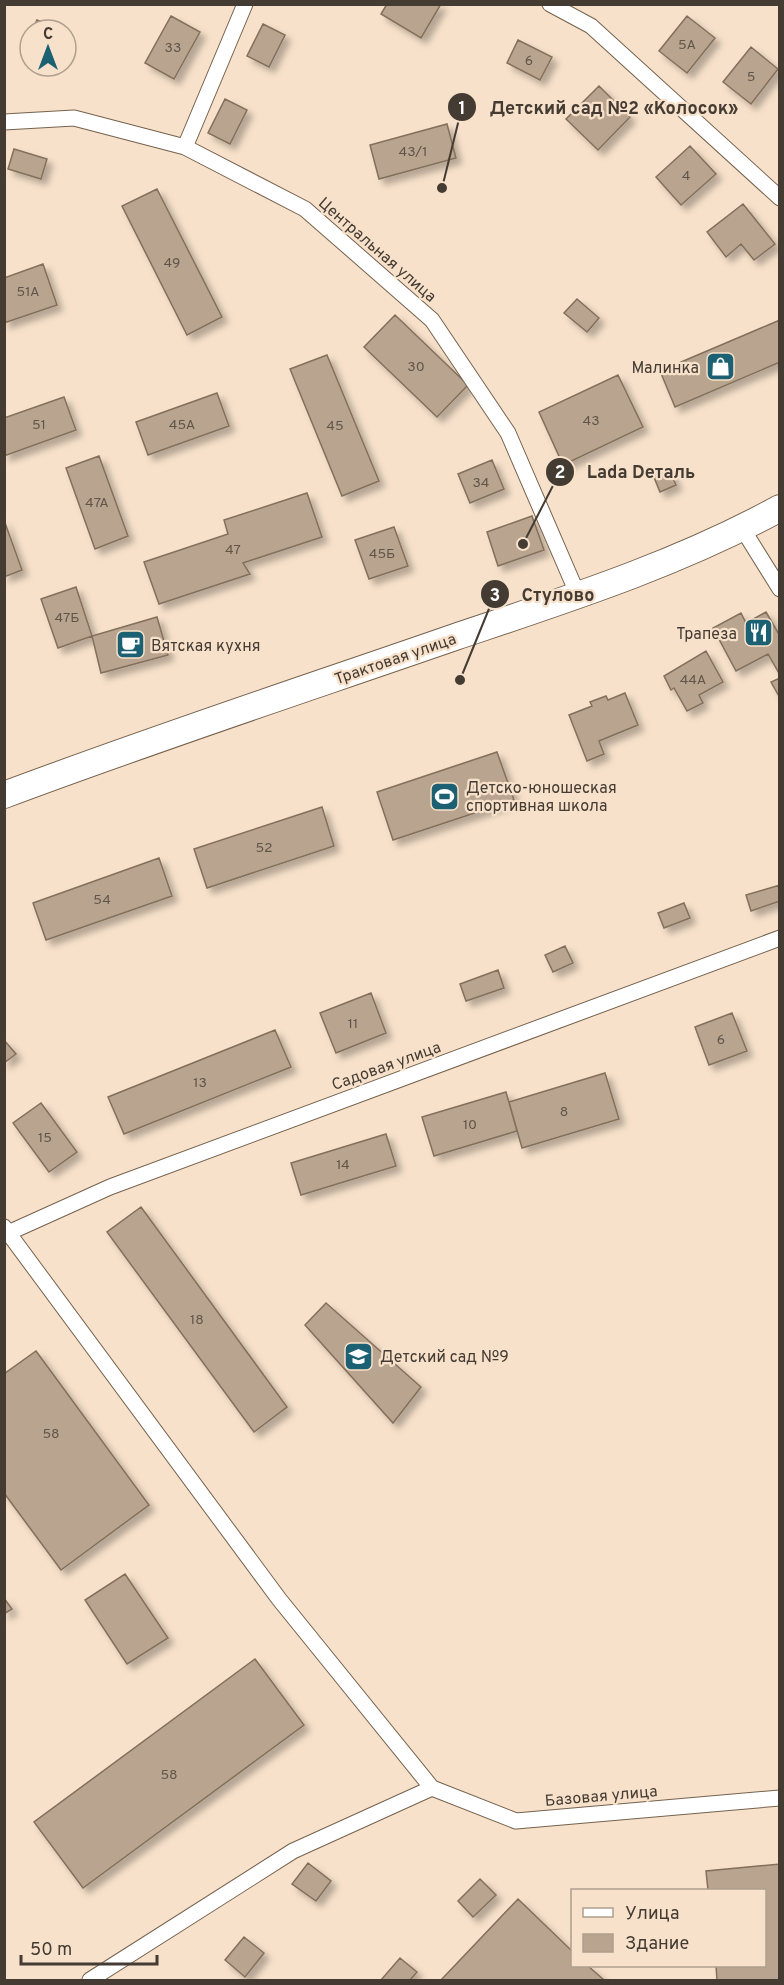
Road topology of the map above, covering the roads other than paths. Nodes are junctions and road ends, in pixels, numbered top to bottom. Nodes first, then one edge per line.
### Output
1 (245, 4) edge
2 (550, 4) edge
3 (4, 122) edge
4 (185, 147) junction
5 (780, 198) edge
6 (780, 508) edge
7 (742, 528) junction
8 (780, 589) edge
9 (578, 596) junction
10 (4, 795) edge
11 (780, 938) edge
12 (6, 1230) edge
13 (432, 1788) junction
14 (780, 1798) edge
15 (90, 1980) edge

1 - 4 street
2 - 5 street
3 - 4 street, Центральная улица
4 - 9 street, Центральная улица
6 - 7 highway, Трактовая улица
7 - 8 street
7 - 9 highway, Трактовая улица
9 - 10 highway, Трактовая улица
11 - 12 street, Садовая улица
12 - 13 street
13 - 14 street, Базовая улица
13 - 15 street

